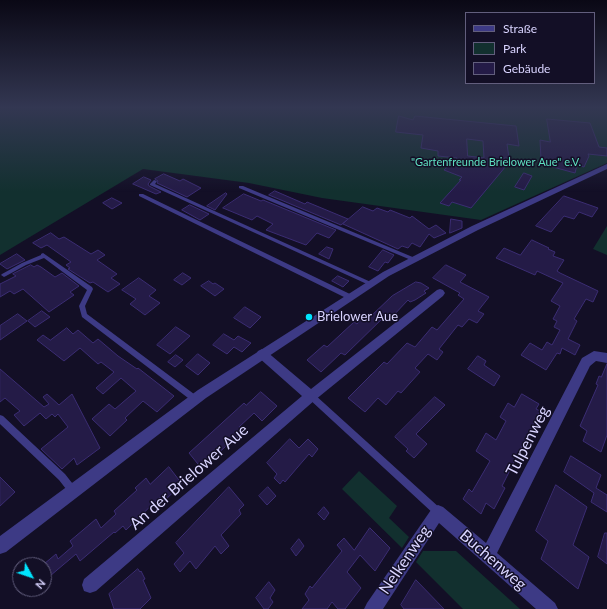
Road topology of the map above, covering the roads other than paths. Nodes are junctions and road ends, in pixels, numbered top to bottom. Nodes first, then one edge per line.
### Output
1 (607, 166) edge
2 (155, 181) dead end
3 (241, 187) dead end
4 (141, 195) dead end
5 (413, 259) junction
6 (4, 275) dead end
7 (371, 284) junction
8 (440, 293) dead end
9 (350, 297) junction
10 (262, 354) junction
11 (607, 358) edge
12 (311, 396) junction
13 (195, 400) junction
14 (0, 419) edge
15 (73, 491) junction
16 (438, 512) junction
17 (0, 546) edge
18 (488, 556) junction
19 (90, 585) dead end
20 (373, 609) edge
21 (549, 609) edge

1 - 5 street
2 - 7 lane
3 - 5 lane
4 - 9 lane
5 - 7 street
6 - 13 lane
7 - 9 street
8 - 12 street, An der Brielower Aue
9 - 10 street
10 - 12 street
10 - 13 street
11 - 18 street, Tulpenweg
12 - 16 lane
12 - 19 street, An der Brielower Aue
13 - 15 street
14 - 15 lane
15 - 17 street
16 - 18 street, Buchenweg
16 - 20 street, Nelkenweg
18 - 21 street, Buchenweg

